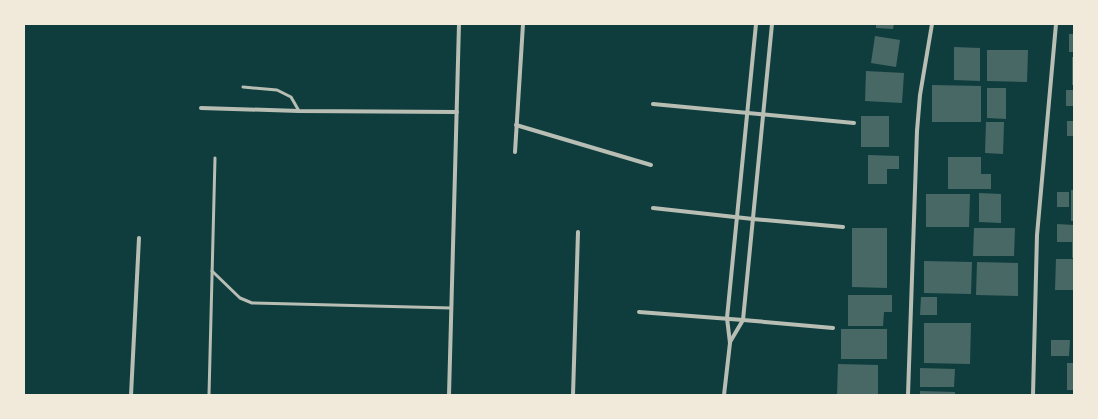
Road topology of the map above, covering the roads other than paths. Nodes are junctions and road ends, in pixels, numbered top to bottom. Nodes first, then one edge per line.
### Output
1 (459, 24) edge
2 (523, 24) edge
3 (756, 24) edge
4 (772, 24) edge
5 (932, 24) edge
6 (1056, 24) edge
7 (243, 88) dead end
8 (653, 104) dead end
9 (201, 108) dead end
10 (300, 111) junction
11 (457, 112) junction
12 (748, 113) junction
13 (763, 115) junction
14 (854, 123) dead end
15 (516, 126) junction
16 (515, 152) dead end
17 (215, 158) dead end
18 (651, 165) dead end
19 (653, 208) dead end
20 (738, 217) junction
21 (753, 219) junction
22 (843, 226) dead end
23 (578, 232) dead end
24 (138, 238) dead end
25 (212, 271) junction
26 (451, 308) junction
27 (639, 312) dead end
28 (727, 318) junction
29 (744, 320) junction
30 (833, 328) dead end
31 (730, 342) junction
32 (131, 395) edge
33 (209, 395) edge
34 (449, 395) edge
35 (573, 395) edge
36 (724, 395) edge
37 (908, 395) edge
38 (1033, 395) edge

1 - 11 street
2 - 15 street
3 - 12 street
4 - 13 street
5 - 37 street
6 - 38 street
7 - 10 lane
8 - 12 street
9 - 10 street
10 - 11 street
11 - 26 street
12 - 13 street
12 - 20 street
13 - 14 street
13 - 21 street
15 - 16 street
15 - 18 street
17 - 25 lane
19 - 20 street
20 - 21 street
20 - 28 street
21 - 22 street
21 - 29 street
23 - 35 street
24 - 32 street
25 - 26 lane
25 - 33 lane
26 - 34 street
27 - 28 street
28 - 29 street
28 - 31 street
29 - 30 street
29 - 31 street
31 - 36 street

